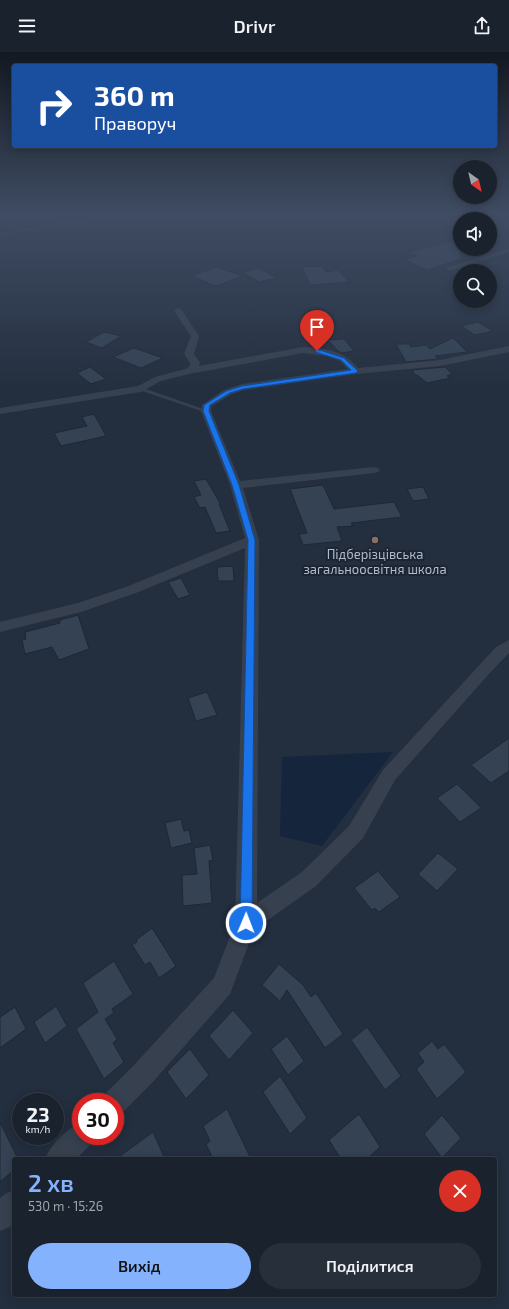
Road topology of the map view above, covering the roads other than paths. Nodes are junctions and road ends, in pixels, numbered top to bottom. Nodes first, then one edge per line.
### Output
1 (178, 311) dead end
2 (509, 349) edge
3 (188, 371) junction
4 (356, 371) junction
5 (141, 389) junction
6 (0, 411) edge
7 (206, 411) junction
8 (374, 470) dead end
9 (236, 485) junction
10 (252, 540) junction
11 (0, 627) edge
12 (509, 646) edge
13 (246, 923) junction
14 (124, 1093) edge
15 (72, 1145) edge
16 (60, 1157) edge
17 (12, 1205) edge
18 (0, 1216) edge

1 - 3 street
2 - 4 street
3 - 4 street
3 - 5 street
4 - 7 street
5 - 6 street
5 - 7 lane
7 - 9 street
8 - 9 street
9 - 10 street
10 - 11 street
10 - 13 street
12 - 13 street
13 - 14 street
15 - 16 street
17 - 18 street

